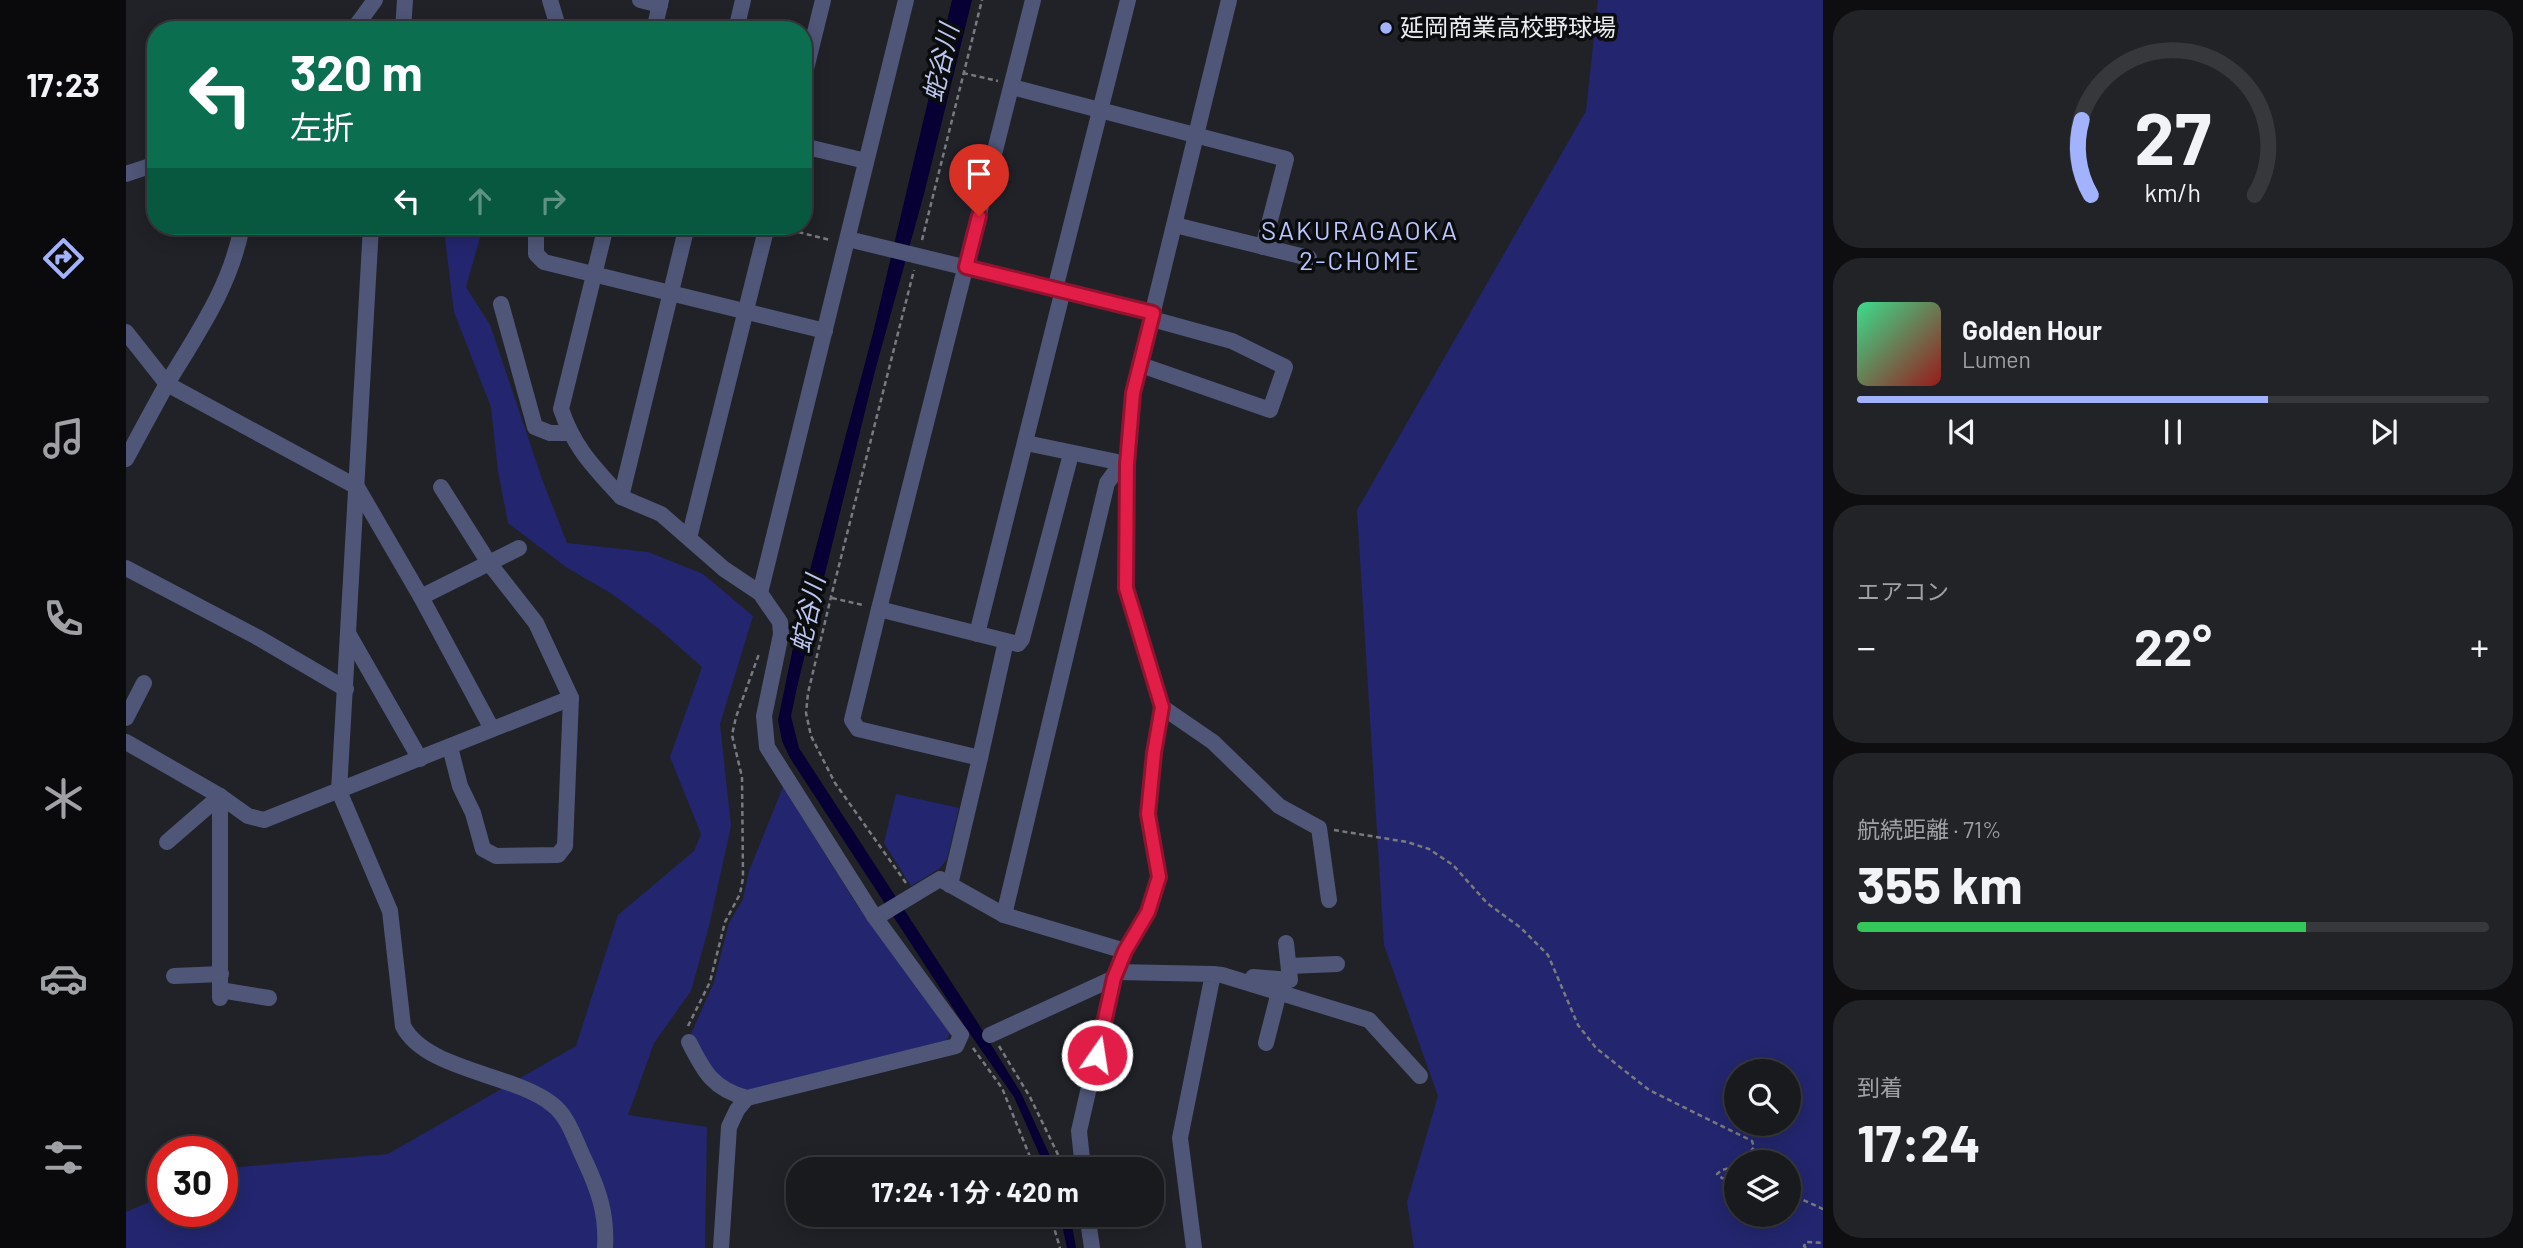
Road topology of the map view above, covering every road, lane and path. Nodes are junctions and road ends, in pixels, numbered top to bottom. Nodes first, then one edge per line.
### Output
1 (375, 0) edge
2 (405, 0) edge
3 (550, 0) edge
4 (640, 0) edge
5 (743, 0) edge
6 (823, 0) edge
7 (906, 0) edge
8 (982, 0) edge
9 (1033, 0) edge
10 (1128, 0) edge
11 (1229, 0) edge
12 (660, 2) edge
13 (360, 21) edge
14 (404, 21) edge
15 (556, 21) edge
16 (656, 21) edge
17 (738, 21) edge
18 (812, 45) edge
19 (963, 73) junction
20 (1012, 86) junction
21 (1100, 109) junction
22 (1196, 135) junction
23 (812, 148) edge
24 (866, 161) junction
25 (147, 167) edge
26 (126, 174) edge
27 (1175, 225) junction
28 (240, 235) edge
29 (371, 235) edge
30 (536, 235) edge
31 (604, 235) edge
32 (685, 235) edge
33 (766, 235) edge
34 (812, 235) edge
35 (847, 242) junction
36 (1264, 247) junction
37 (917, 255) junction
38 (1309, 258) dead end
39 (966, 267) junction
40 (594, 275) junction
41 (1059, 289) junction
42 (670, 294) junction
43 (502, 304) dead end
44 (745, 312) junction
45 (1152, 316) junction
46 (825, 331) junction
47 (126, 332) edge
48 (1141, 365) junction
49 (167, 384) junction
50 (569, 433) junction
51 (1026, 443) junction
52 (1070, 454) junction
53 (126, 459) edge
54 (1127, 464) junction
55 (357, 487) junction
56 (442, 487) dead end
57 (621, 497) junction
58 (689, 538) junction
59 (519, 548) dead end
60 (489, 562) junction
61 (126, 568) edge
62 (760, 593) junction
63 (421, 597) junction
64 (831, 597) junction
65 (880, 609) junction
66 (977, 634) junction
67 (349, 635) junction
68 (1006, 641) junction
69 (762, 647) dead end
70 (144, 683) dead end
71 (346, 689) junction
72 (571, 698) junction
73 (1162, 707) junction
74 (126, 718) edge
75 (492, 729) junction
76 (126, 742) edge
77 (450, 747) junction
78 (980, 758) junction
79 (420, 759) junction
80 (340, 791) junction
81 (220, 796) junction
82 (1319, 828) junction
83 (167, 842) dead end
84 (950, 885) junction
85 (908, 898) junction
86 (1329, 900) dead end
87 (878, 915) junction
88 (1004, 915) junction
89 (1286, 943) dead end
90 (1125, 951) junction
91 (1337, 964) dead end
92 (1289, 966) junction
93 (1115, 975) junction
94 (1218, 975) junction
95 (174, 976) dead end
96 (220, 988) junction
97 (1279, 992) junction
98 (269, 998) dead end
99 (991, 1035) joint
100 (959, 1040) junction
101 (689, 1042) joint
102 (1266, 1043) dead end
103 (1420, 1076) dead end
104 (747, 1098) junction
105 (1752, 1150) edge
106 (1030, 1157) edge
107 (1059, 1157) edge
108 (1082, 1157) edge
109 (1801, 1199) edge
110 (1823, 1209) edge
111 (1054, 1227) edge
112 (1089, 1227) edge
113 (1823, 1243) edge
114 (605, 1248) edge
115 (721, 1248) edge
116 (1060, 1248) edge
117 (1092, 1248) edge
118 (1194, 1248) edge
119 (1806, 1248) edge

1 - 13 street
2 - 14 street
3 - 15 street
4 - 12 street
5 - 17 street
6 - 18 street
7 - 24 street
8 - 19 path
9 - 20 street
10 - 21 street
11 - 22 street
12 - 16 street
19 - 20 path
19 - 37 path
20 - 21 street
20 - 39 street
21 - 22 street
21 - 41 street
22 - 27 street
22 - 36 street
23 - 24 street
24 - 35 street
25 - 26 street
27 - 36 street
27 - 45 street
28 - 49 street
29 - 55 street
30 - 40 street
31 - 40 street
32 - 42 street
33 - 44 street
34 - 35 path
35 - 37 street
35 - 46 street
36 - 38 street
37 - 39 street
37 - 64 path
39 - 41 street
39 - 65 street
40 - 42 street
40 - 50 street
41 - 45 street
41 - 51 street
42 - 44 street
42 - 57 street
43 - 50 street
44 - 46 street
44 - 58 street
45 - 48 street
45 - 48 street
46 - 62 street
47 - 49 street
48 - 54 street
49 - 53 street
49 - 55 street
50 - 57 street
51 - 52 street
51 - 66 street
52 - 54 street
52 - 68 street
54 - 73 street
54 - 88 street
55 - 63 street
55 - 67 street
56 - 60 street
57 - 58 street
58 - 62 street
59 - 60 street
60 - 63 street
60 - 72 street
61 - 71 street
62 - 87 street
63 - 75 street
64 - 65 path
64 - 85 path
65 - 66 street
65 - 78 street
66 - 68 street
67 - 71 street
67 - 79 street
68 - 78 street
69 - 101 path
70 - 74 street
71 - 80 street
72 - 75 street
72 - 77 street
73 - 82 street
73 - 90 street
75 - 77 street
76 - 81 street
77 - 79 street
78 - 84 street
79 - 80 street
80 - 81 street
80 - 114 street
81 - 83 street
81 - 96 street
82 - 86 street
82 - 105 path
84 - 85 street
84 - 88 street
85 - 87 street
87 - 100 street
88 - 90 street
89 - 92 street
90 - 93 street
91 - 92 street
92 - 94 street
93 - 94 street
93 - 99 street
93 - 108 street
94 - 97 street
94 - 118 street
95 - 96 street
96 - 98 street
97 - 102 street
97 - 103 street
99 - 107 path
100 - 104 street
100 - 106 path
101 - 104 street
104 - 115 street
109 - 110 path
111 - 116 path
112 - 117 street
113 - 119 path

